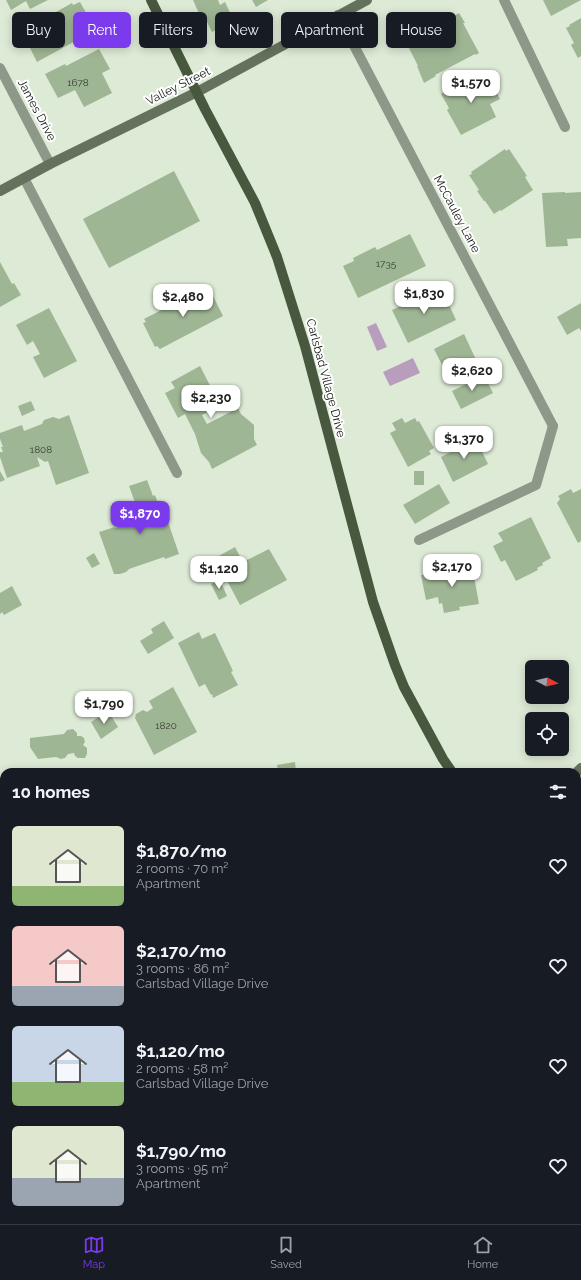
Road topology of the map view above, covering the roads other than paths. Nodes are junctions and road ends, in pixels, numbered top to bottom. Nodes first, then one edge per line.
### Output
1 (151, 0) edge
2 (367, 0) edge
3 (504, 0) edge
4 (344, 12) edge
5 (281, 46) edge
6 (355, 48) edge
7 (0, 68) edge
8 (197, 92) junction
9 (565, 127) dead end
10 (50, 164) junction
11 (24, 178) junction
12 (0, 191) edge
13 (177, 473) dead end
14 (419, 540) dead end
15 (449, 768) edge

1 - 8 main road, Carlsbad Village Drive
2 - 4 street, Valley Street
3 - 9 street
5 - 8 street, Valley Street
6 - 14 street, McCauley Lane
7 - 10 street, James Drive
8 - 10 street, Valley Street
8 - 15 main road, Carlsbad Village Drive
10 - 11 street, Valley Street
11 - 12 street, Valley Street
11 - 13 street

